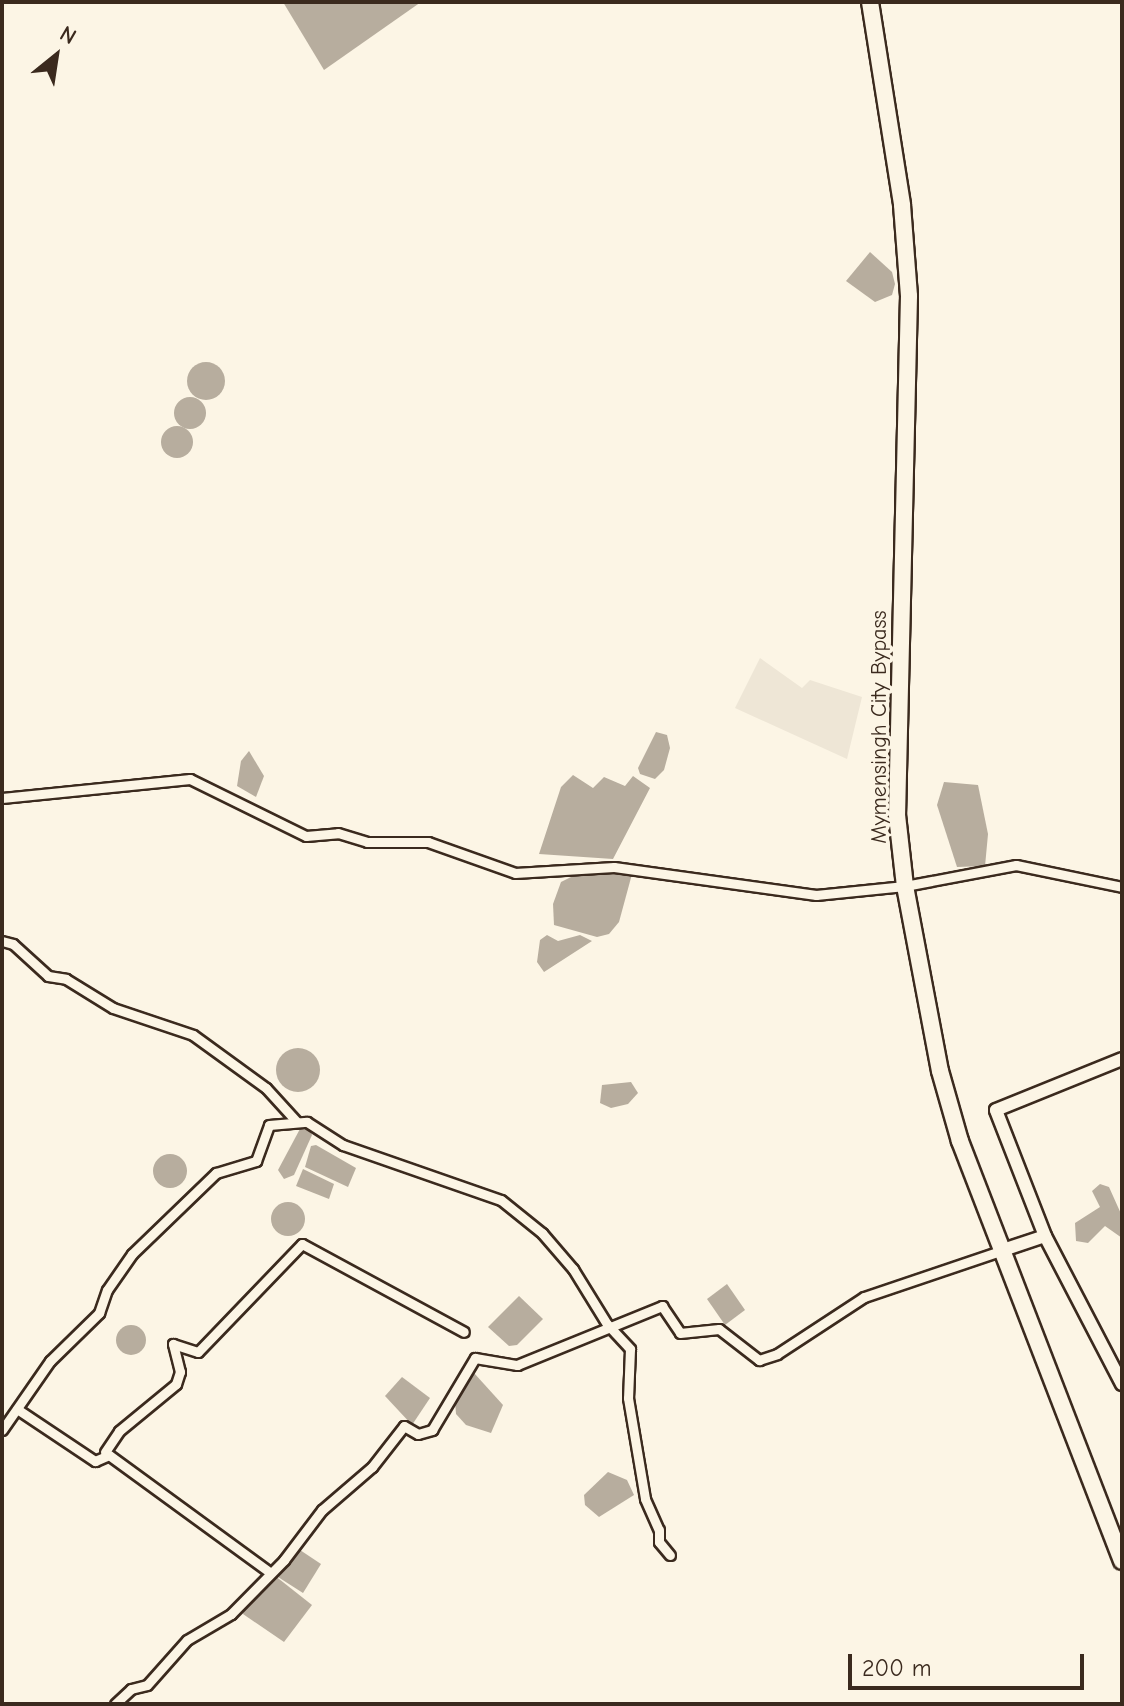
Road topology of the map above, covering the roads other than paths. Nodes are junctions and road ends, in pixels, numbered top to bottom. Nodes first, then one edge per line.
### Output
1 (870, 2) edge
2 (2, 798) edge
3 (905, 886) junction
4 (1122, 887) edge
5 (2, 941) edge
6 (1122, 1059) edge
7 (296, 1121) junction
8 (1045, 1236) junction
9 (1000, 1251) junction
10 (607, 1324) junction
11 (464, 1332) dead end
12 (1122, 1384) edge
13 (17, 1409) junction
14 (2, 1430) edge
15 (105, 1452) junction
16 (670, 1555) dead end
17 (1122, 1561) edge
18 (271, 1573) junction
19 (115, 1704) edge

1 - 3 highway, Mymensingh City Bypass
2 - 3 street
3 - 4 street
3 - 9 highway, Mymensingh City Bypass
5 - 7 street
6 - 8 street
7 - 10 street
7 - 13 street
8 - 9 street
8 - 12 street
9 - 10 street
9 - 17 highway, Mymensingh City Bypass
10 - 16 street
10 - 18 street
11 - 15 street
13 - 14 street
13 - 15 street
15 - 18 street
18 - 19 street

